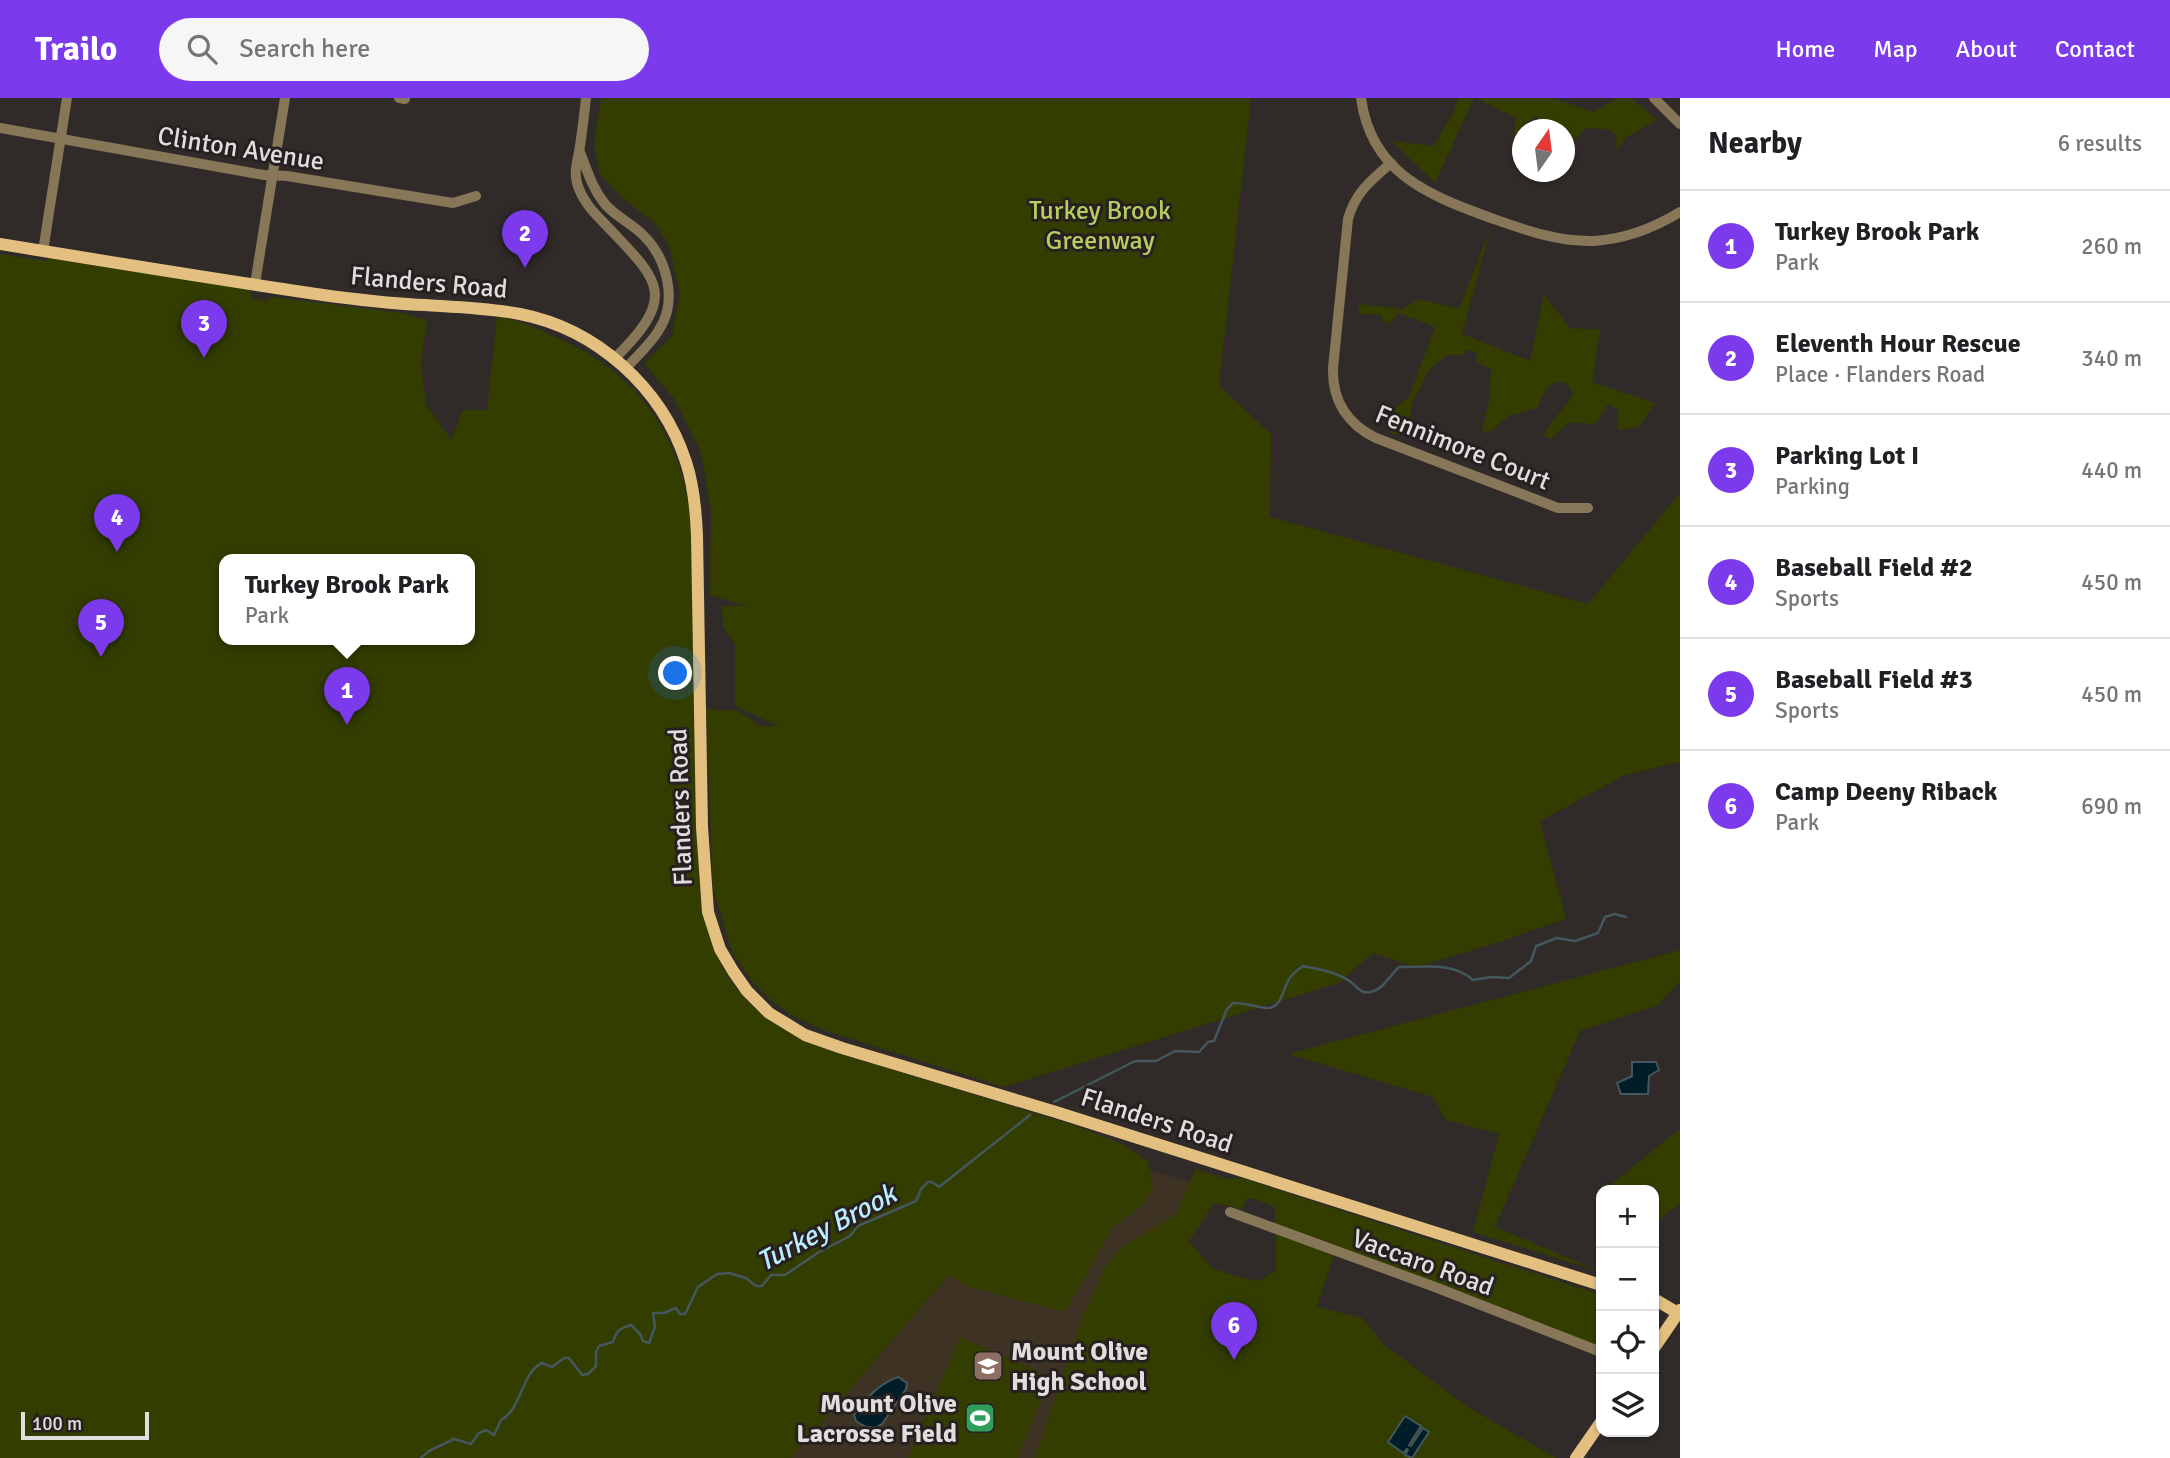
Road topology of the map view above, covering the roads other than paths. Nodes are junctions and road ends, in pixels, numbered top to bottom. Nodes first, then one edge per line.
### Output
1 (67, 98) edge
2 (285, 98) edge
3 (586, 98) edge
4 (1361, 98) edge
5 (1654, 98) edge
6 (1680, 124) edge
7 (0, 128) edge
8 (61, 140) junction
9 (579, 151) junction
10 (1391, 163) junction
11 (273, 176) junction
12 (475, 196) dead end
13 (1680, 212) edge
14 (0, 244) edge
15 (43, 251) junction
16 (255, 284) junction
17 (615, 358) junction
18 (625, 369) junction
19 (1588, 508) dead end
20 (1230, 1212) dead end
21 (1596, 1282) edge
22 (1659, 1302) edge
23 (1679, 1312) edge
24 (1659, 1341) edge
25 (1596, 1350) edge
26 (1596, 1429) edge
27 (1576, 1458) edge

1 - 8 street
2 - 11 street
3 - 9 street
4 - 10 street
5 - 6 street
7 - 8 street, Clinton Avenue
8 - 11 street, Clinton Avenue
8 - 15 street
9 - 17 street
9 - 18 street
10 - 13 street
10 - 19 street, Fennimore Court
11 - 12 street, Clinton Avenue
11 - 16 street
14 - 15 main road, Flanders Road
15 - 16 main road, Flanders Road
16 - 17 main road, Flanders Road
17 - 18 main road, Flanders Road
18 - 21 main road, Flanders Road
20 - 25 street, Vaccaro Road
22 - 23 main road
23 - 24 main road
26 - 27 main road

